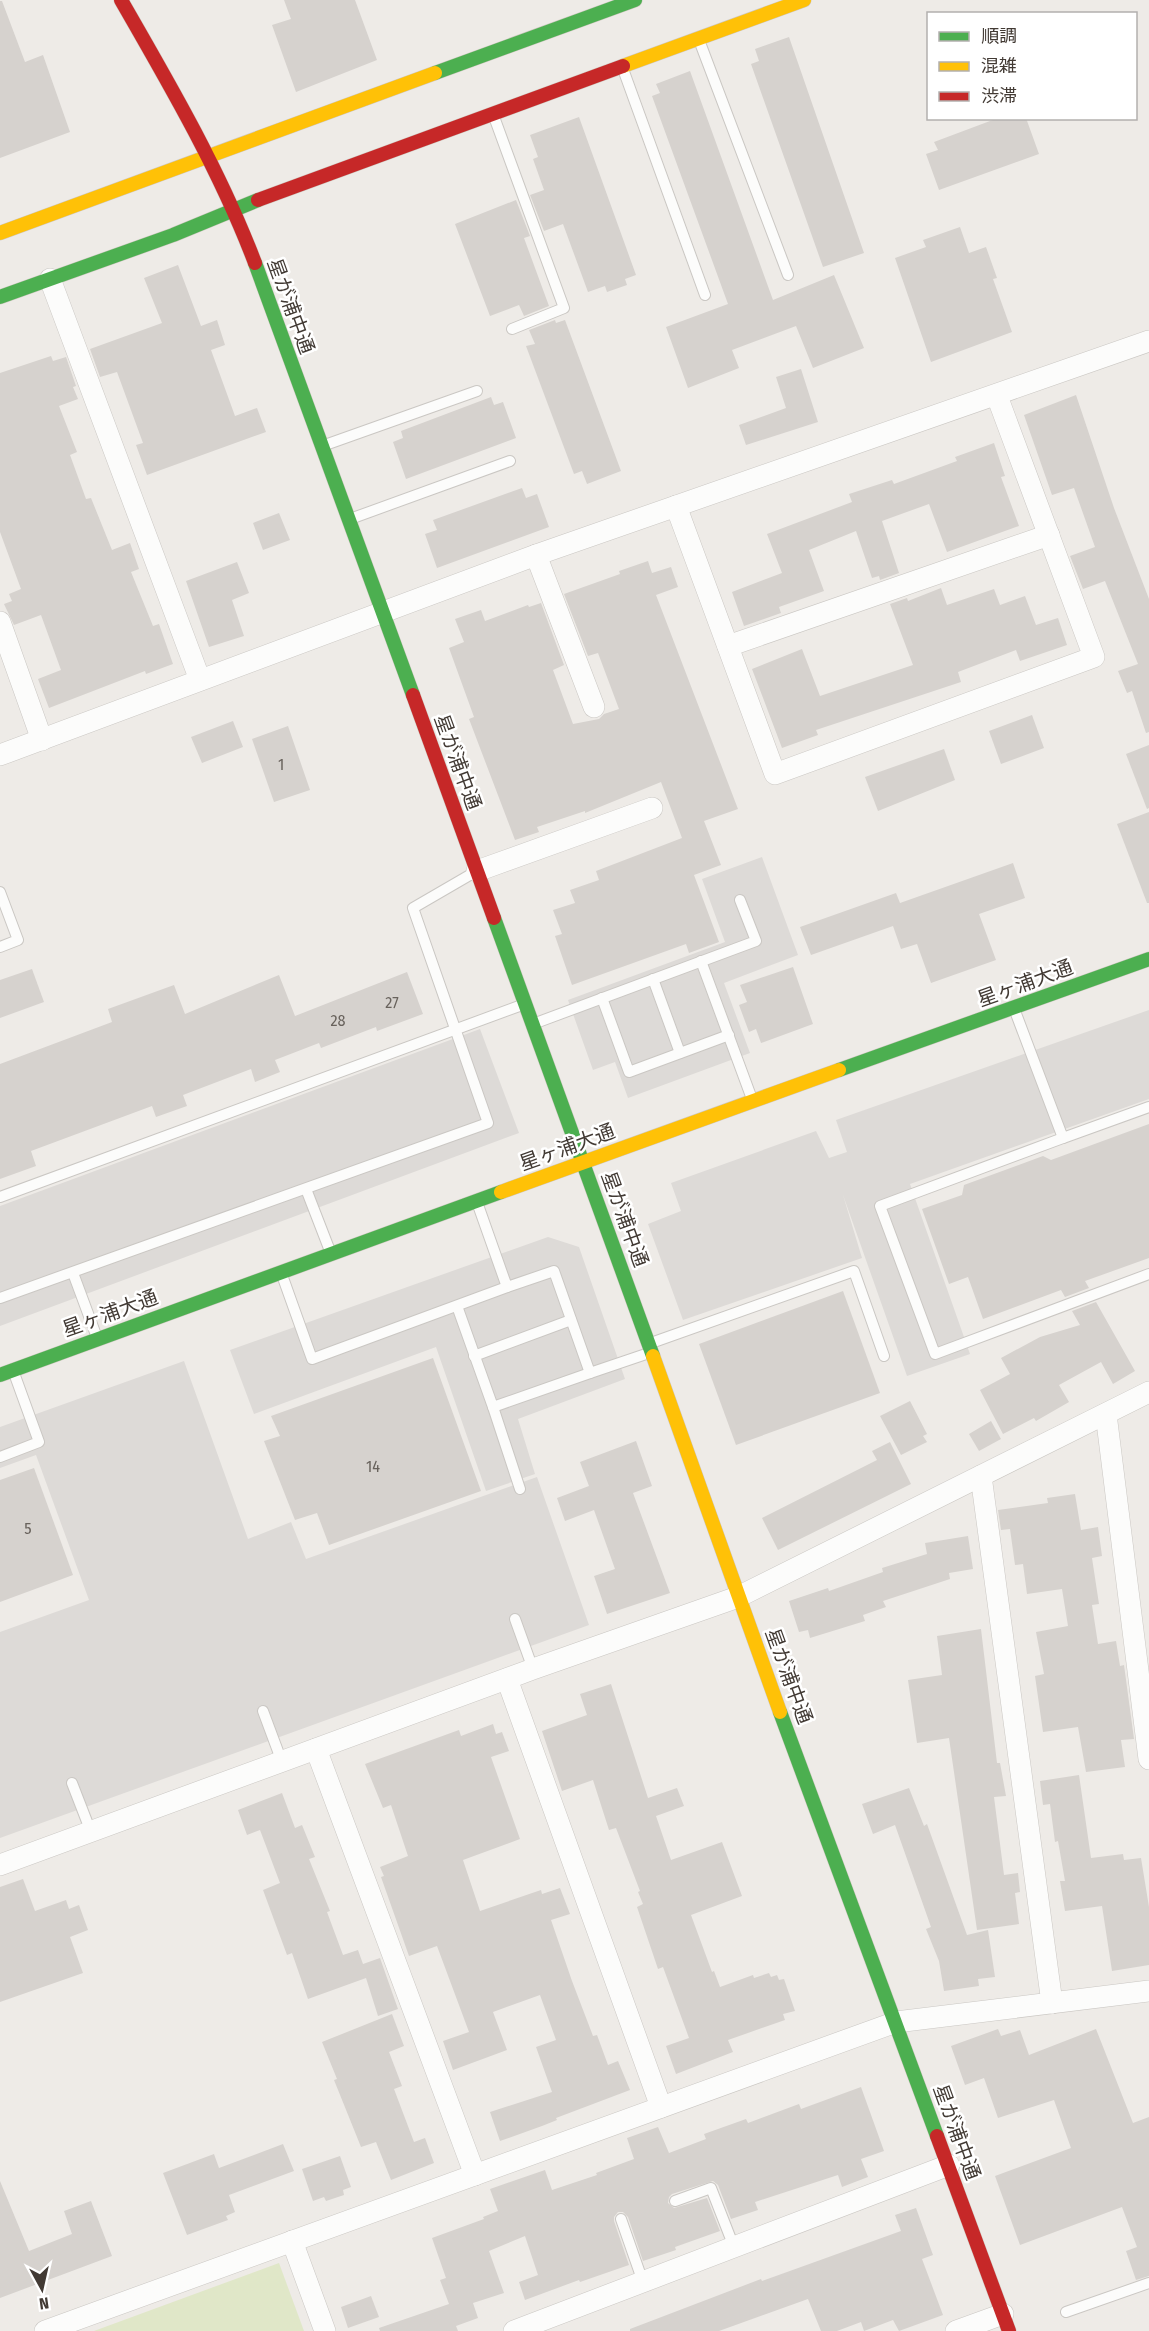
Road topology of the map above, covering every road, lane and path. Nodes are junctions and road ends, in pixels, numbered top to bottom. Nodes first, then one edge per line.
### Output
1 (121, 0) edge
2 (634, 0) edge
3 (804, 0) edge
4 (698, 39) junction
5 (622, 66) junction
6 (492, 114) junction
7 (208, 158) junction
8 (231, 212) junction
9 (0, 233) edge
10 (788, 275) dead end
11 (50, 279) junction
12 (705, 295) dead end
13 (0, 297) edge
14 (512, 329) dead end
15 (1149, 341) edge
16 (477, 391) dead end
17 (997, 396) junction
18 (322, 447) junction
19 (510, 461) dead end
20 (676, 506) junction
21 (349, 520) junction
22 (1049, 535) junction
23 (536, 555) junction
24 (382, 611) junction
25 (0, 622) edge
26 (728, 646) junction
27 (200, 680) junction
28 (594, 707) dead end
29 (42, 740) junction
30 (0, 755) edge
31 (652, 808) dead end
32 (477, 871) junction
33 (0, 892) edge
34 (740, 900) dead end
35 (0, 947) edge
36 (1149, 959) edge
37 (701, 961) junction
38 (652, 980) junction
39 (602, 998) junction
40 (525, 1004) junction
41 (1014, 1008) junction
42 (533, 1024) junction
43 (457, 1029) junction
44 (729, 1035) junction
45 (680, 1053) junction
46 (753, 1101) junction
47 (1149, 1107) edge
48 (1063, 1138) junction
49 (583, 1161) junction
50 (306, 1190) junction
51 (0, 1197) edge
52 (476, 1201) junction
53 (332, 1253) junction
54 (281, 1272) junction
55 (73, 1273) junction
56 (1149, 1274) edge
57 (507, 1287) junction
58 (0, 1298) edge
59 (457, 1306) junction
60 (571, 1320) junction
61 (98, 1338) junction
62 (651, 1348) junction
63 (474, 1356) junction
64 (884, 1356) dead end
65 (7, 1372) edge
66 (590, 1373) junction
67 (1149, 1392) edge
68 (493, 1407) junction
69 (1106, 1414) junction
70 (0, 1457) edge
71 (981, 1476) junction
72 (520, 1489) dead end
73 (738, 1597) junction
74 (515, 1619) dead end
75 (533, 1670) junction
76 (507, 1679) junction
77 (263, 1711) dead end
78 (316, 1749) junction
79 (1149, 1759) edge
80 (282, 1762) junction
81 (72, 1783) dead end
82 (91, 1832) junction
83 (0, 1865) edge
84 (1149, 1991) edge
85 (1052, 2003) junction
86 (896, 2022) junction
87 (661, 2107) junction
88 (949, 2165) junction
89 (475, 2175) junction
90 (675, 2201) dead end
91 (621, 2219) dead end
92 (292, 2241) junction
93 (734, 2247) junction
94 (643, 2282) junction
95 (1149, 2283) edge
96 (1065, 2313) dead end
97 (1006, 2322) edge
98 (45, 2331) edge
99 (325, 2331) edge
100 (514, 2331) edge
101 (956, 2331) edge

1 - 7 main road, 星が浦中通
2 - 7 main road
3 - 4 main road
4 - 5 main road
4 - 10 lane
5 - 6 main road
5 - 12 lane
6 - 8 main road
6 - 14 lane
7 - 8 main road, 星が浦中通
7 - 9 main road
8 - 11 main road
8 - 18 main road, 星が浦中通
11 - 13 main road
11 - 27 street
15 - 17 street
16 - 18 lane
17 - 20 street
17 - 22 street
18 - 21 main road, 星が浦中通
19 - 21 lane
20 - 23 street
20 - 26 street
21 - 24 main road, 星が浦中通
22 - 26 street
22 - 26 street
23 - 24 street
23 - 28 street
24 - 27 street
24 - 32 main road, 星が浦中通
25 - 29 street
27 - 29 street
29 - 30 street
31 - 32 street
32 - 40 main road, 星が浦中通
32 - 43 lane
33 - 35 lane
34 - 37 lane
36 - 41 main road, 星ヶ浦大通
37 - 38 lane
37 - 44 lane
38 - 39 lane
38 - 45 lane
39 - 42 lane
39 - 45 lane
40 - 42 main road, 星が浦中通
40 - 43 lane
41 - 46 main road, 星ヶ浦大通
41 - 48 lane
42 - 49 main road, 星が浦中通
43 - 50 lane
43 - 51 lane
44 - 45 lane
44 - 46 lane
46 - 49 main road, 星ヶ浦大通
47 - 48 lane
48 - 56 lane
49 - 52 main road, 星ヶ浦大通
49 - 62 main road, 星が浦中通
50 - 53 lane
50 - 55 lane
52 - 53 main road, 星ヶ浦大通
52 - 57 lane
53 - 54 main road, 星ヶ浦大通
54 - 59 lane
54 - 61 main road, 星ヶ浦大通
55 - 58 lane
55 - 61 lane
57 - 59 lane
57 - 60 lane
59 - 63 lane
60 - 63 lane
60 - 66 lane
61 - 65 main road, 星ヶ浦大通
62 - 64 lane
62 - 66 lane
62 - 73 main road, 星が浦中通
63 - 68 lane
65 - 70 lane
66 - 68 lane
67 - 69 street
68 - 72 lane
69 - 71 street
69 - 79 street
71 - 73 street
71 - 85 street
73 - 75 street
73 - 86 main road, 星が浦中通
74 - 75 lane
75 - 76 street
76 - 78 street
76 - 87 street
77 - 80 lane
78 - 80 street
78 - 89 street
80 - 82 street
81 - 82 lane
82 - 83 street
84 - 85 street
85 - 86 street
86 - 87 street
86 - 88 main road, 星が浦中通
87 - 89 street
88 - 93 street
88 - 97 main road, 星が浦中通
89 - 92 street
90 - 93 lane
91 - 94 lane
92 - 98 street
92 - 99 street
93 - 94 street
94 - 100 street
95 - 96 lane
97 - 101 street

